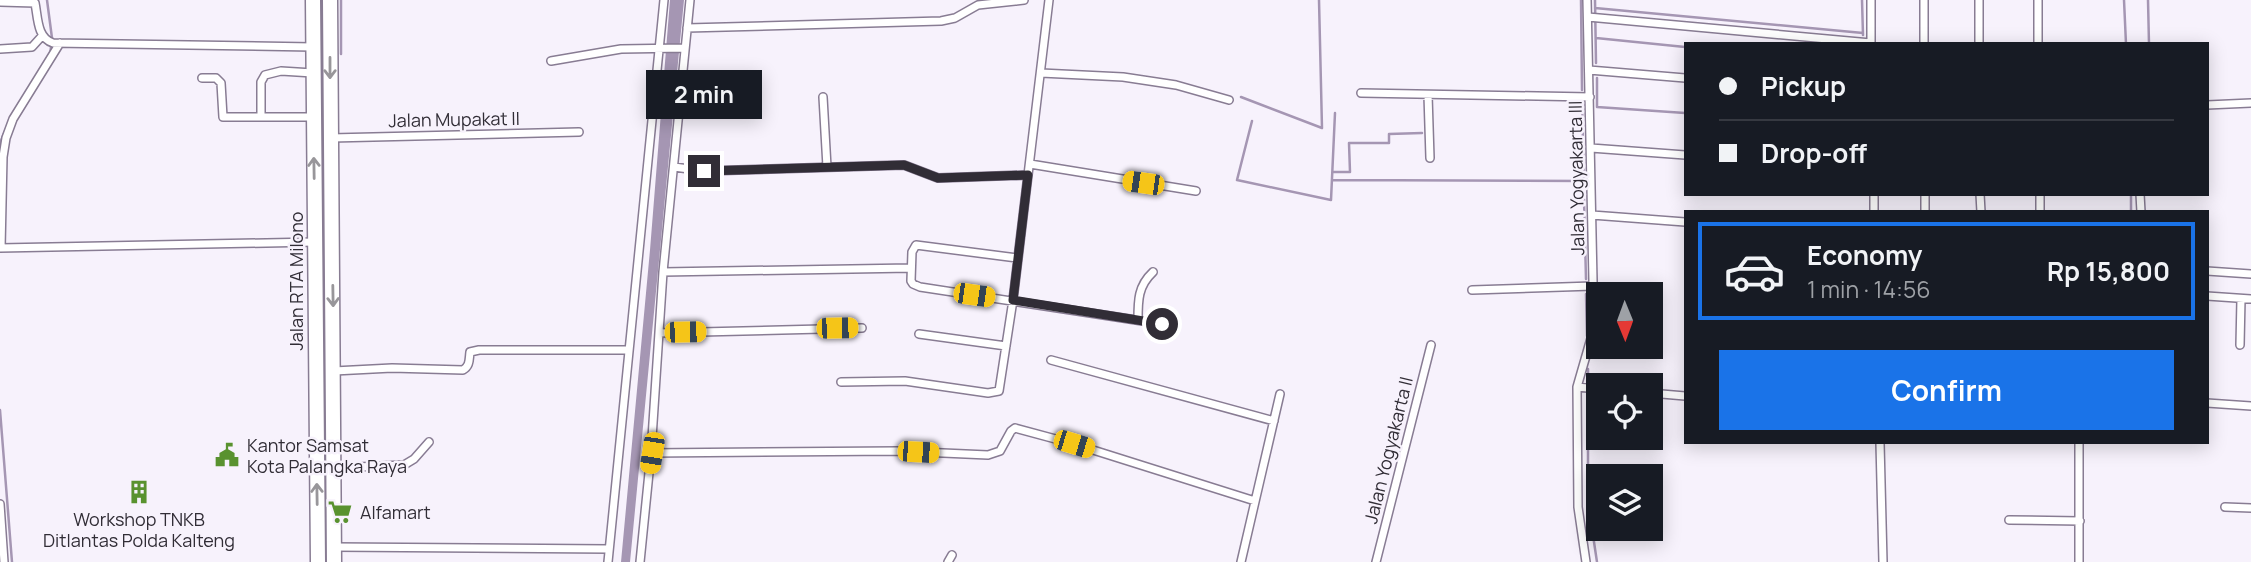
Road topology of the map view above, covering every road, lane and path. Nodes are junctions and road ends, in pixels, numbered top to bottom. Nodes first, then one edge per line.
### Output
1 (313, 0) edge
2 (330, 0) edge
3 (664, 0) edge
4 (690, 0) edge
5 (1024, 0) edge
6 (1049, 0) edge
7 (1587, 0) edge
8 (1871, 0) edge
9 (1924, 0) edge
10 (1979, 0) edge
11 (2038, 0) edge
12 (0, 2) edge
13 (35, 2) edge
14 (978, 3) edge
15 (1588, 17) junction
16 (687, 27) junction
17 (51, 41) junction
18 (1860, 42) edge
19 (1871, 42) edge
20 (1924, 42) edge
21 (1979, 42) edge
22 (2038, 42) edge
23 (313, 47) junction
24 (659, 47) junction
25 (685, 48) junction
26 (0, 49) edge
27 (551, 61) dead end
28 (1589, 70) junction
29 (313, 73) junction
30 (1041, 73) junction
31 (202, 78) dead end
32 (1684, 78) edge
33 (1362, 93) dead end
34 (1428, 95) junction
35 (823, 97) dead end
36 (1590, 97) junction
37 (1229, 100) dead end
38 (2251, 103) edge
39 (2209, 105) edge
40 (261, 117) junction
41 (313, 117) junction
42 (579, 132) dead end
43 (330, 138) junction
44 (1591, 148) junction
45 (2, 151) edge
46 (1684, 155) edge
47 (1430, 158) dead end
48 (1030, 164) junction
49 (674, 167) junction
50 (827, 167) junction
51 (1028, 175) junction
52 (1196, 191) dead end
53 (1, 195) edge
54 (315, 209) junction
55 (331, 209) junction
56 (1592, 215) junction
57 (1684, 222) edge
58 (315, 242) junction
59 (0, 248) edge
60 (1017, 258) junction
61 (911, 268) junction
62 (2209, 271) edge
63 (663, 272) junction
64 (1153, 272) dead end
65 (2251, 274) edge
66 (1593, 282) edge
67 (1586, 286) edge
68 (1472, 290) dead end
69 (2209, 296) edge
70 (2241, 299) junction
71 (2251, 299) edge
72 (1013, 300) junction
73 (1138, 320) junction
74 (1162, 324) dead end
75 (862, 328) dead end
76 (659, 333) junction
77 (919, 334) dead end
78 (1431, 345) dead end
79 (2241, 345) dead end
80 (1006, 346) junction
81 (628, 350) junction
82 (1586, 359) edge
83 (1051, 360) dead end
84 (334, 370) junction
85 (841, 382) dead end
86 (1577, 387) junction
87 (1586, 388) edge
88 (1280, 394) dead end
89 (1663, 394) edge
90 (1684, 396) edge
91 (2209, 403) edge
92 (2251, 406) edge
93 (1274, 421) junction
94 (429, 442) dead end
95 (1880, 444) edge
96 (2079, 444) edge
97 (652, 453) junction
98 (334, 468) junction
99 (1255, 501) junction
100 (0, 504) edge
101 (2225, 507) dead end
102 (2251, 508) edge
103 (2009, 520) dead end
104 (2080, 521) junction
105 (1, 529) edge
106 (609, 549) junction
107 (334, 555) edge
108 (4, 562) edge
109 (318, 562) edge
110 (608, 562) edge
111 (640, 562) edge
112 (1241, 562) edge
113 (1376, 562) edge
114 (1586, 562) edge
115 (1883, 562) edge
116 (2079, 562) edge

1 - 23 highway, Jalan RTA Milono
2 -> 43 highway, Jalan RTA Milono
3 - 24 street
4 - 16 street
5 - 14 street
6 - 30 street
7 - 15 street, Jalan Yogyakarta III
8 - 19 street
9 - 20 street
10 - 21 street
11 - 22 street
12 - 13 street
13 - 17 street
14 - 16 street
15 - 18 street
15 - 28 street, Jalan Yogyakarta III
16 - 25 street
17 - 23 street
17 - 26 street
17 - 45 street
23 - 29 highway, Jalan RTA Milono
24 - 25 street
24 - 27 street
24 - 81 street
25 - 49 street
28 - 32 street
28 - 36 street, Jalan Yogyakarta III
29 - 40 street
29 - 41 highway, Jalan RTA Milono
30 - 37 street
30 - 48 street
31 - 40 street
33 - 34 street
34 - 36 street
34 - 47 street
35 - 50 street
36 - 44 street, Jalan Yogyakarta III
38 - 39 street
40 - 41 street
54 -> 41 highway, Jalan RTA Milono
42 - 43 street, Jalan Mupakat II
43 - 55 highway, Jalan RTA Milono
44 - 46 street
44 - 56 street, Jalan Yogyakarta III
45 - 53 street
48 - 51 street
48 - 52 street
49 - 50 street
49 - 63 street
50 - 51 street
51 - 60 street
53 - 59 street
54 - 55 highway
54 - 58 highway, Jalan RTA Milono
55 -> 84 highway, Jalan RTA Milono
56 - 57 street
56 - 66 street, Jalan Yogyakarta III
58 - 59 street
109 -> 58 highway, Jalan RTA Milono
60 - 61 street
60 - 72 street
61 - 63 street
61 - 72 street
62 - 65 street
63 - 76 street
64 - 73 street
67 - 68 street
69 - 70 street
70 - 71 street
70 - 79 street
72 - 73 street
72 - 80 street
73 - 74 street
75 - 76 street
76 - 97 street
77 - 80 street
78 - 113 street, Jalan Yogyakarta II
80 - 85 street
81 - 84 street
81 - 106 street
82 - 86 street, Jalan Yogyakarta III
83 - 93 street
84 - 98 highway, Jalan RTA Milono
86 - 87 street
86 - 114 street, Jalan Yogyakarta III
88 - 93 street
89 - 90 street
91 - 92 street
93 - 99 street
94 - 98 street
95 - 115 street
96 - 104 street
97 - 99 street
97 - 111 street
98 - 107 highway, Jalan RTA Milono
99 - 112 street
100 - 105 street
101 - 102 street
103 - 104 street
104 - 116 street
105 - 108 street
106 - 107 street
106 - 110 street

